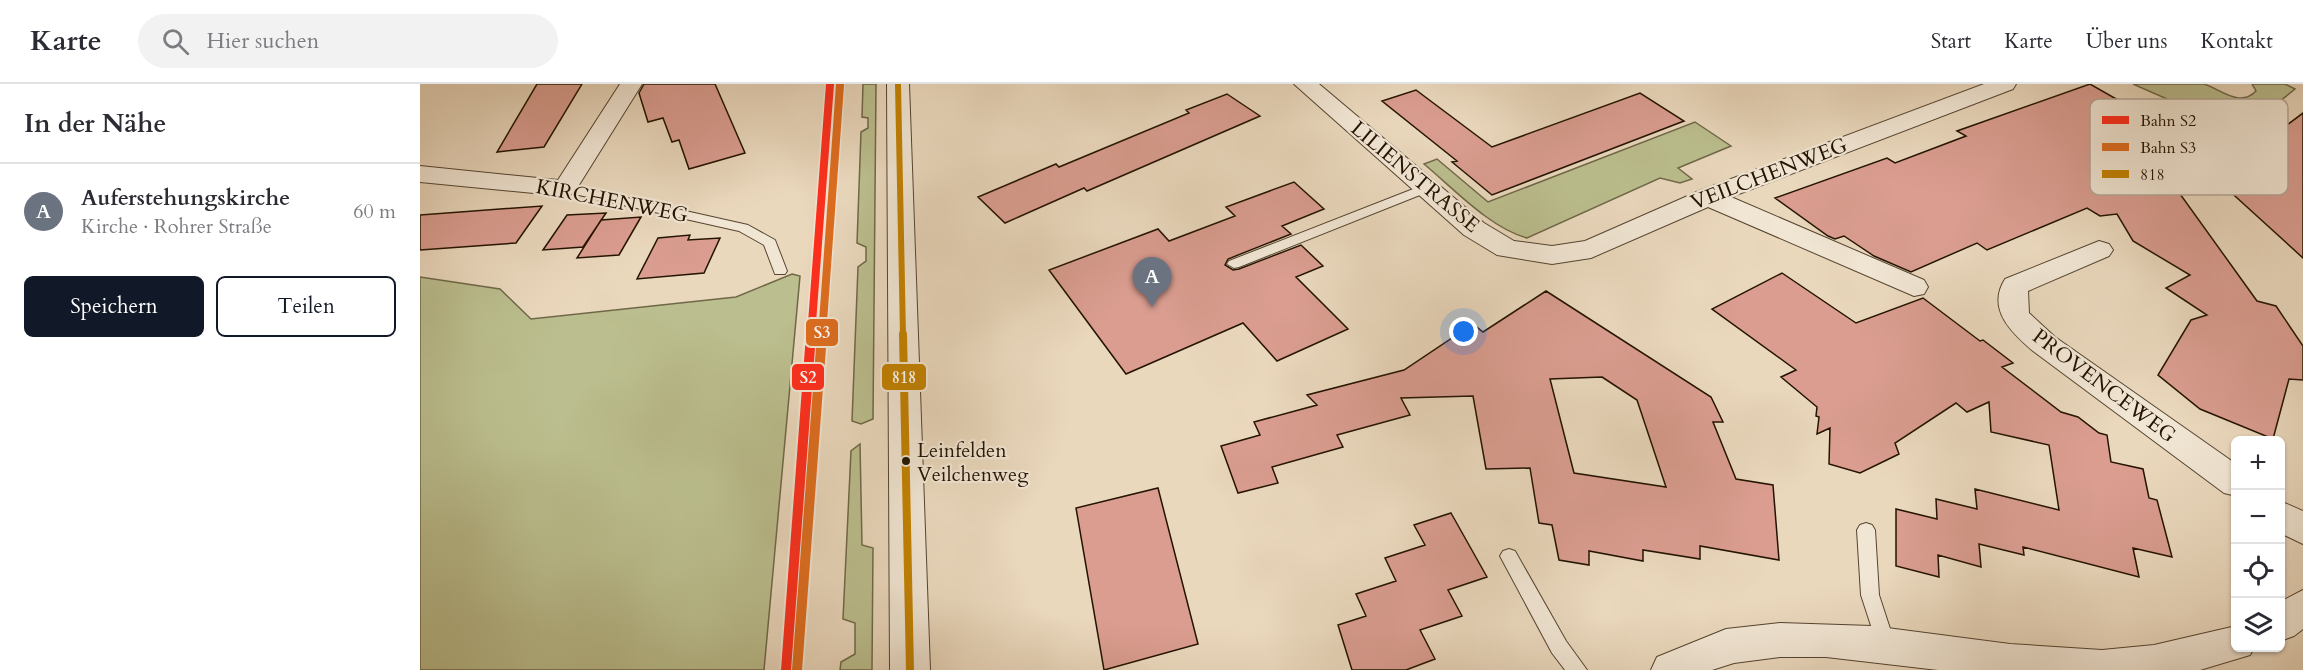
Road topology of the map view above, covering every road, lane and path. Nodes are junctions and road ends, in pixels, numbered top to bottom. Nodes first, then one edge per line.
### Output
1 (631, 84) edge
2 (898, 84) edge
3 (1305, 84) edge
4 (2005, 84) edge
5 (420, 174) edge
6 (565, 188) junction
7 (1426, 188) junction
8 (1708, 197) junction
9 (2098, 250) dead end
10 (1533, 254) joint
11 (1234, 264) dead end
12 (780, 271) dead end
13 (1914, 286) dead end
14 (2231, 480) edge
15 (2285, 518) edge
16 (2303, 529) edge
17 (1866, 530) dead end
18 (1509, 556) dead end
19 (2303, 607) edge
20 (2285, 620) edge
21 (2231, 644) edge
22 (1887, 647) junction
23 (910, 670) edge
24 (1577, 670) edge
25 (1671, 670) edge

1 - 6 street
2 - 23 street
3 - 7 street, LILIENSTRASSE
4 - 8 street, VEILCHENWEG
5 - 6 street, KIRCHENWEG
6 - 12 lane, KIRCHENWEG
7 - 10 street, LILIENSTRASSE
7 - 11 lane
8 - 10 street, VEILCHENWEG
8 - 13 street
9 - 14 street, PROVENCEWEG
15 - 16 street
17 - 22 lane
18 - 24 lane
19 - 20 street
21 - 22 street
22 - 25 street

